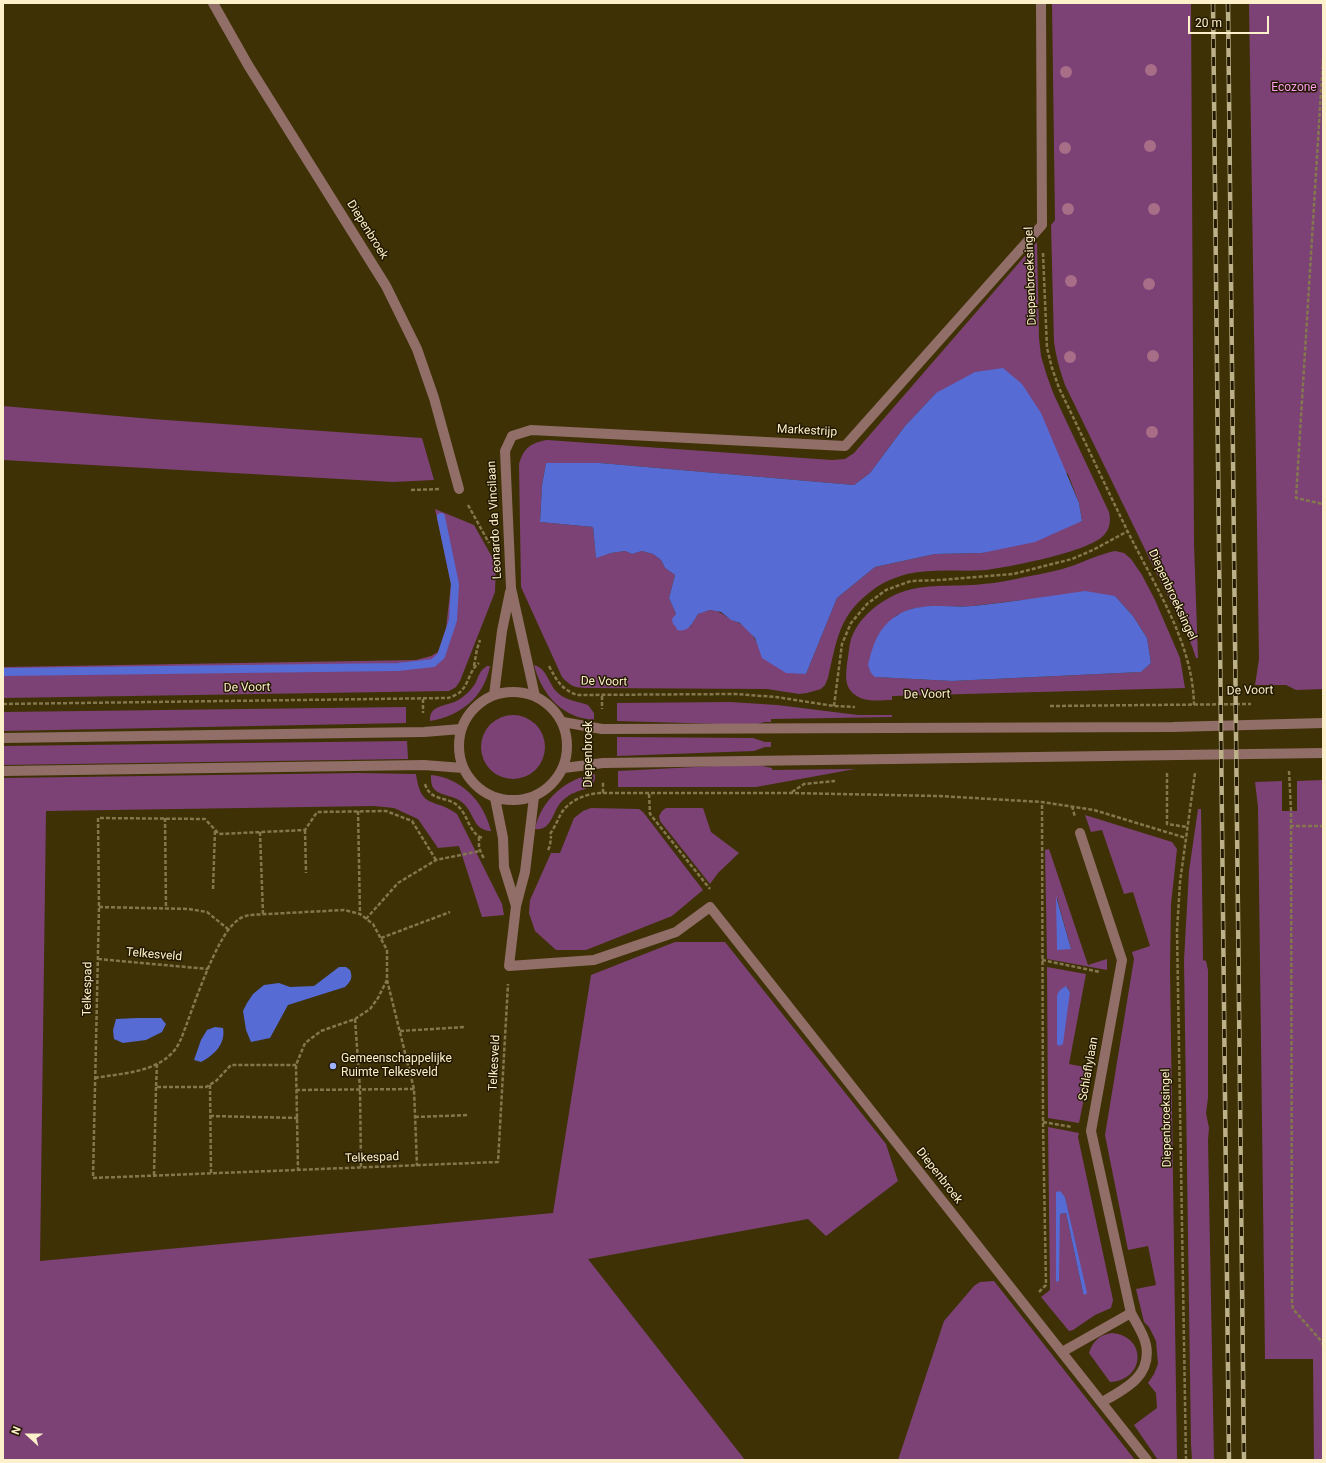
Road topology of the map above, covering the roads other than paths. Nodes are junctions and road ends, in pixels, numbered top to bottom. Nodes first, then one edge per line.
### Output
1 (213, 3) edge
2 (1041, 3) edge
3 (1042, 225) joint
4 (505, 451) joint
5 (459, 489) road end
6 (511, 588) junction
7 (494, 695) junction
8 (535, 696) junction
9 (563, 722) junction
10 (1323, 723) edge
11 (461, 729) junction
12 (3, 738) edge
13 (1323, 753) edge
14 (463, 768) junction
15 (564, 768) junction
16 (3, 771) edge
17 (534, 797) junction
18 (495, 798) junction
19 (1080, 833) dead end
20 (516, 906) junction
21 (1131, 1313) junction
22 (1062, 1352) junction
23 (1102, 1402) junction
24 (1147, 1460) edge

1 - 5 street, Diepenbroek
2 - 3 street, Diepenbroeksingel
3 - 4 street, Markestrijp
4 - 6 street, Leonardo da Vincilaan
6 - 7 street, Leonardo da Vincilaan
6 - 8 street, Leonardo da Vincilaan
7 - 8 street
7 - 11 street
8 - 9 street
9 - 10 street
9 - 15 street
11 - 12 street
11 - 14 street
13 - 15 street
14 - 16 street
14 - 18 street
15 - 17 street
17 - 18 street
17 - 20 street
18 - 20 street
19 - 21 street, Schlaflylaan
20 - 22 street, Diepenbroek
21 - 22 street
21 - 23 street, Schlaflylaan
22 - 23 street, Diepenbroek
23 - 24 street, Diepenbroek

